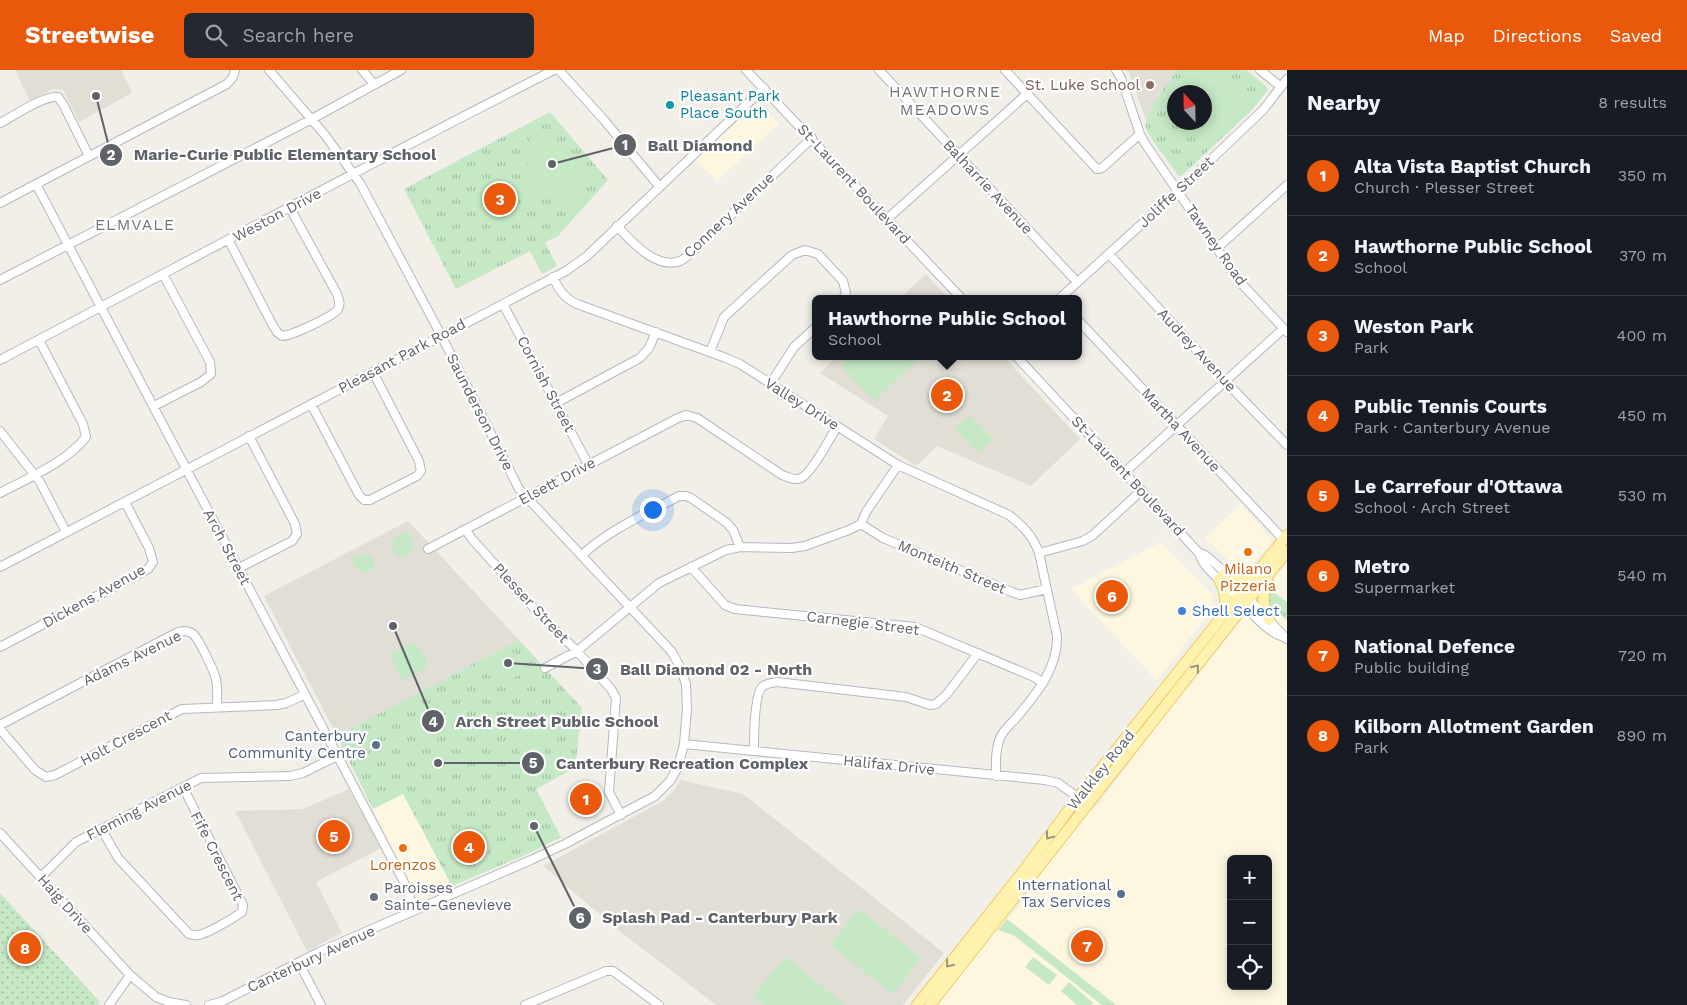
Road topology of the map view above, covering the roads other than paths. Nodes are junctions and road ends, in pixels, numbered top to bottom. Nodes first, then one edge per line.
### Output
1 (235, 70) edge
2 (268, 70) edge
3 (362, 70) edge
4 (401, 70) edge
5 (554, 70) edge
6 (559, 70) edge
7 (746, 70) edge
8 (879, 70) edge
9 (1005, 70) edge
10 (1116, 70) edge
11 (1260, 70) edge
12 (1287, 79) edge
13 (374, 84) junction
14 (1281, 87) junction
15 (764, 88) junction
16 (1027, 94) junction
17 (310, 120) junction
18 (0, 123) edge
19 (1140, 134) junction
20 (812, 138) junction
21 (958, 155) junction
22 (89, 156) junction
23 (353, 173) junction
24 (36, 184) junction
25 (1287, 185) edge
26 (659, 186) junction
27 (1178, 191) junction
28 (0, 203) edge
29 (290, 208) junction
30 (887, 219) junction
31 (617, 226) junction
32 (228, 241) junction
33 (69, 244) junction
34 (1216, 249) junction
35 (1109, 254) junction
36 (164, 274) junction
37 (553, 277) junction
38 (0, 280) edge
39 (1078, 282) junction
40 (844, 295) edge
41 (958, 295) edge
42 (1063, 295) edge
43 (503, 304) junction
44 (101, 307) junction
45 (1082, 324) edge
46 (1285, 330) edge
47 (812, 331) edge
48 (656, 332) junction
49 (441, 335) junction
50 (39, 340) junction
51 (710, 352) junction
52 (0, 360) edge
53 (1020, 360) edge
54 (373, 372) junction
55 (1225, 381) junction
56 (771, 383) junction
57 (556, 402) junction
58 (311, 404) junction
59 (154, 406) junction
60 (1176, 425) junction
61 (837, 426) junction
62 (0, 431) edge
63 (249, 436) junction
64 (1287, 446) edge
65 (588, 464) junction
66 (898, 465) junction
67 (187, 469) junction
68 (1125, 472) junction
69 (34, 475) junction
70 (1142, 490) junction
71 (0, 493) edge
72 (526, 497) junction
73 (125, 502) junction
74 (861, 524) junction
75 (466, 530) junction
76 (66, 532) junction
77 (1285, 538) edge
78 (740, 547) junction
79 (428, 549) dead end
80 (1287, 552) edge
81 (1039, 553) junction
82 (582, 555) junction
83 (0, 567) edge
84 (691, 567) junction
85 (1274, 567) junction
86 (239, 568) junction
87 (1259, 572) junction
88 (1222, 576) junction
89 (1047, 589) junction
90 (1243, 599) junction
91 (631, 607) junction
92 (1223, 617) junction
93 (1269, 620) junction
94 (1286, 638) edge
95 (0, 647) edge
96 (577, 652) junction
97 (978, 653) junction
98 (545, 668) dead end
99 (1172, 681) junction
100 (1042, 682) junction
101 (1181, 688) junction
102 (304, 695) junction
103 (217, 707) junction
104 (0, 725) edge
105 (0, 729) edge
106 (684, 744) junction
107 (754, 751) junction
108 (337, 756) junction
109 (996, 776) junction
110 (182, 787) junction
111 (1083, 801) junction
112 (621, 815) junction
113 (102, 830) junction
114 (0, 833) edge
115 (41, 877) junction
116 (416, 910) junction
117 (299, 963) junction
118 (130, 975) junction
119 (542, 998) junction
120 (924, 1004) edge
121 (109, 1005) edge
122 (186, 1005) edge
123 (209, 1005) edge
124 (321, 1005) edge
125 (525, 1005) edge
126 (547, 1005) edge
127 (659, 1005) edge

1 - 22 street
2 - 17 street, Saunderson Drive
3 - 13 street
4 - 13 street
5 - 23 street, Weston Drive
6 - 26 street
7 - 15 street, St-Laurent Boulevard
8 - 21 street, Balharrie Avenue
9 - 16 street
10 - 19 street, Tawney Road
11 - 14 street
12 - 14 street, Joliffe Street
13 - 17 street
14 - 27 street, Joliffe Street
15 - 20 street, St-Laurent Boulevard
15 - 26 street, Pleasant Park Road
16 - 19 street
16 - 21 street
17 - 23 street, Saunderson Drive
17 - 33 street
18 - 22 street
19 - 27 street, Tawney Road
20 - 30 street, St-Laurent Boulevard
20 - 31 street, Connery Avenue
21 - 30 street
21 - 39 street, Balharrie Avenue
22 - 24 street
23 - 29 street, Weston Drive
23 - 49 street, Saunderson Drive
24 - 28 street
24 - 33 street, Arch Street
25 - 34 street
26 - 31 street, Pleasant Park Road
27 - 34 street, Tawney Road
27 - 35 street, Joliffe Street
29 - 32 street, Weston Drive
29 - 32 street
30 - 41 street, St-Laurent Boulevard
31 - 37 street, Pleasant Park Road
32 - 36 street, Weston Drive
33 - 38 street
33 - 44 street, Arch Street
34 - 46 street, Tawney Road
35 - 39 street, Joliffe Street
35 - 55 street, Audrey Avenue
36 - 44 street, Weston Drive
36 - 59 street
37 - 43 street, Pleasant Park Road
37 - 48 street, Valley Drive
39 - 42 street, Joliffe Street
40 - 51 street
43 - 49 street, Pleasant Park Road
43 - 57 street, Cornish Street
44 - 50 street, Weston Drive
44 - 59 street, Arch Street
45 - 60 street, Martha Avenue
46 - 55 street
47 - 56 street
48 - 51 street, Valley Drive
48 - 57 street
49 - 54 street, Pleasant Park Road
49 - 72 street, Saunderson Drive
50 - 52 street, Weston Drive
50 - 69 street
51 - 56 street, Valley Drive
53 - 68 street, St-Laurent Boulevard
54 - 58 street, Pleasant Park Road
54 - 58 street
55 - 60 street
55 - 64 street, Audrey Avenue
56 - 61 street, Valley Drive
57 - 65 street, Cornish Street
58 - 63 street, Pleasant Park Road
59 - 67 street, Arch Street
60 - 68 street
60 - 77 street, Martha Avenue
61 - 65 street, Elsett Drive
61 - 66 street, Valley Drive
62 - 69 street
63 - 67 street, Pleasant Park Road
63 - 86 street
65 - 72 street, Elsett Drive
66 - 74 street
66 - 81 street, Valley Drive
67 - 73 street, Pleasant Park Road
67 - 86 street, Arch Street
68 - 70 street, St-Laurent Boulevard
69 - 71 street
69 - 76 street
70 - 81 street
70 - 88 street, St-Laurent Boulevard
72 - 75 street, Elsett Drive
72 - 82 street, Saunderson Drive
73 - 76 street, Pleasant Park Road
73 - 95 street, Dickens Avenue
74 - 78 street
74 - 89 street, Monteith Street
75 - 79 street, Elsett Drive
75 - 96 street, Plesser Street
76 - 83 street, Pleasant Park Road
77 - 87 main road, Walkley Road
78 - 82 street
78 - 84 street
80 - 85 main road, Walkley Road
81 - 89 street, Valley Drive
82 - 91 street, Saunderson Drive
84 - 91 street
84 - 97 street, Carnegie Street
85 - 90 main road, Walkley Road
85 - 93 main road
86 - 102 street, Arch Street
87 - 88 main road
87 - 90 main road, Walkley Road
88 - 90 street, St-Laurent Boulevard
88 - 92 main road
89 - 100 street, Valley Drive
90 - 92 main road, Walkley Road
90 - 93 street, St-Laurent Boulevard
90 - 94 street, St-Laurent Boulevard
101 -> 90 main road, Walkley Road
91 - 96 street
91 - 106 street, Saunderson Drive
92 - 99 main road, Walkley Road
93 - 94 street, St-Laurent Boulevard
96 - 98 street
96 - 112 street, Plesser Street
97 - 100 street, Carnegie Street
97 - 107 street
99 - 101 main road
99 - 111 main road, Walkley Road
100 - 109 street, Valley Drive
101 - 111 main road, Walkley Road
102 - 103 street, Holt Crescent
102 - 108 street, Arch Street
103 - 104 street, Adams Avenue
103 - 105 street, Holt Crescent
106 - 107 street, Halifax Drive
106 - 112 street, Canterbury Avenue
107 - 109 street, Halifax Drive
108 - 110 street, Fleming Avenue
108 - 116 street, Arch Street
109 - 111 street, Halifax Drive
110 - 113 street, Fleming Avenue
110 - 113 street, Fife Crescent
111 - 120 main road, Walkley Road
112 - 116 street, Canterbury Avenue
113 - 115 street, Fleming Avenue
114 - 115 street, Haig Drive
115 - 118 street, Haig Drive
116 - 117 street, Canterbury Avenue
117 - 123 street, Canterbury Avenue
117 - 124 street
118 - 121 street
118 - 122 street
119 - 125 street
119 - 126 street
119 - 127 street

